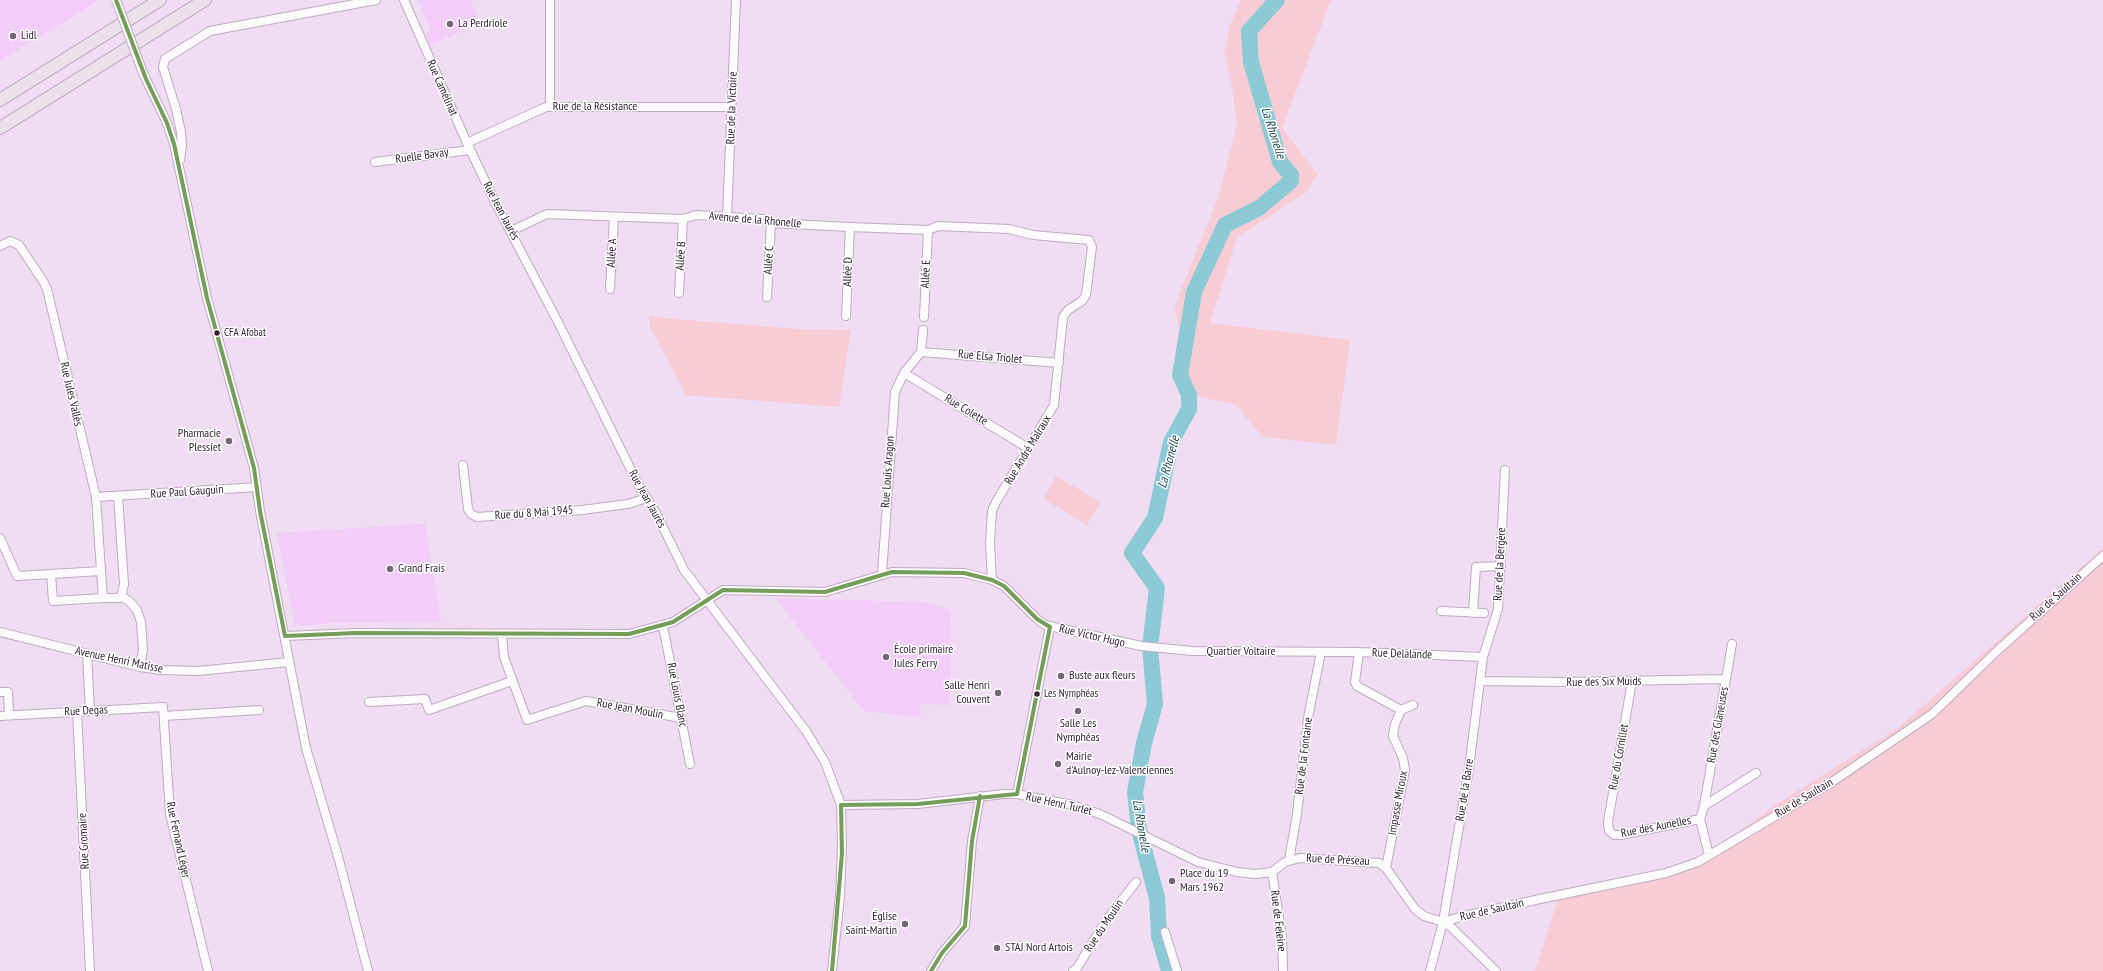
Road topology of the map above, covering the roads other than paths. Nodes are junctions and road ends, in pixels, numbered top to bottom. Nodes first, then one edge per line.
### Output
1 (116, 0) edge
2 (160, 0) edge
3 (205, 0) edge
4 (376, 0) edge
5 (404, 0) edge
6 (550, 0) edge
7 (736, 0) edge
8 (0, 100) edge
9 (550, 107) junction
10 (732, 107) junction
11 (0, 128) edge
12 (468, 146) junction
13 (375, 162) dead end
14 (179, 166) junction
15 (482, 175) joint
16 (614, 216) junction
17 (727, 217) junction
18 (683, 219) junction
19 (771, 223) junction
20 (850, 227) junction
21 (928, 230) junction
22 (511, 231) junction
23 (0, 246) edge
24 (610, 289) dead end
25 (679, 293) dead end
26 (767, 297) dead end
27 (846, 316) dead end
28 (924, 317) dead end
29 (1063, 317) joint
30 (923, 330) dead end
31 (921, 352) junction
32 (1059, 363) junction
33 (904, 373) junction
34 (1028, 448) junction
35 (463, 465) dead end
36 (1505, 470) dead end
37 (257, 487) junction
38 (118, 496) junction
39 (96, 497) junction
40 (647, 498) junction
41 (0, 538) edge
42 (2103, 556) edge
43 (1501, 566) junction
44 (100, 571) junction
45 (51, 574) junction
46 (882, 574) junction
47 (992, 580) junction
48 (121, 597) junction
49 (103, 598) junction
50 (706, 600) junction
51 (1441, 611) dead end
52 (1473, 613) junction
53 (1484, 613) dead end
54 (663, 626) junction
55 (1050, 627) junction
56 (0, 632) edge
57 (502, 634) junction
58 (285, 636) junction
59 (1732, 644) dead end
60 (1161, 649) joint
61 (1321, 652) junction
62 (1359, 652) junction
63 (87, 654) junction
64 (1483, 657) junction
65 (289, 662) junction
66 (140, 667) junction
67 (1726, 678) junction
68 (512, 681) junction
69 (1481, 681) junction
70 (1632, 681) junction
71 (0, 692) edge
72 (369, 702) dead end
73 (1413, 705) dead end
74 (163, 707) joint
75 (259, 710) dead end
76 (1401, 710) junction
77 (90, 711) junction
78 (77, 712) junction
79 (9, 715) junction
80 (0, 716) edge
81 (164, 716) junction
82 (681, 718) junction
83 (690, 764) dead end
84 (1756, 773) dead end
85 (1016, 794) junction
86 (980, 796) junction
87 (841, 805) junction
88 (1704, 806) junction
89 (1700, 818) junction
90 (1611, 833) joint
91 (1709, 856) junction
92 (1289, 860) junction
93 (1386, 868) junction
94 (1272, 872) junction
95 (1136, 882) dead end
96 (1444, 922) junction
97 (1164, 932) dead end
98 (90, 971) edge
99 (208, 971) edge
100 (368, 971) edge
101 (832, 971) edge
102 (931, 971) edge
103 (1073, 971) edge
104 (1177, 971) edge
105 (1283, 971) edge
106 (1430, 971) edge
107 (1496, 971) edge

1 - 14 street, bridge
2 - 8 highway
3 - 11 highway
4 - 14 street
5 - 12 street, Rue Camélinat
6 - 9 street
7 - 10 street, Rue de la Victoire
9 - 10 street, Rue de la Résistance
9 - 12 street, Rue de la Résistance
10 - 17 street, Rue de la Victoire
12 - 13 street, Ruelle Bavay
12 - 15 street, Rue Camélinat
14 - 37 street
15 - 22 street, Rue Jean Jaurès
16 - 18 street, Avenue de la Rhonelle
16 - 22 street, Avenue de la Rhonelle
16 - 24 street, Allée A
17 - 18 street, Avenue de la Rhonelle
17 - 19 street, Avenue de la Rhonelle
18 - 25 street, Allée B
19 - 20 street, Avenue de la Rhonelle
19 - 26 street, Allée C
20 - 21 street, Avenue de la Rhonelle
20 - 27 street, Allée D
21 - 28 street, Allée E
21 - 29 street, Avenue de la Rhonelle
22 - 40 street, Rue Jean Jaurès
23 - 39 street, Rue Jules Vallès
29 - 32 street, Rue André Malraux
30 - 31 street
31 - 32 street, Rue Elsa Triolet
31 - 33 street
32 - 34 street, Rue André Malraux
33 - 34 street, Rue Colette
33 - 46 street, Rue Louis Aragon
34 - 47 street, Rue André Malraux
35 - 40 street, Rue du 8 Mai 1945
36 - 43 street, Rue de la Bergère
37 - 38 street, Rue Paul Gauguin
37 - 58 street
38 - 39 street, Rue Paul Gauguin
38 - 48 street
39 - 44 street, Rue Jules Vallès
40 - 50 street, Rue Jean Jaurès
41 - 45 street
42 - 91 street, Rue de Saultain
43 - 52 street
43 - 64 street, Rue de la Bergère
44 - 45 street
44 - 49 street, Rue Jules Vallès
45 - 49 street
46 - 47 street, Rue Victor Hugo
46 - 50 street, Rue Victor Hugo
47 - 55 street, Rue Victor Hugo
48 - 49 street
48 - 66 street
50 - 54 street, Rue Victor Hugo
50 - 87 street, Rue Jean Jaurès
51 - 52 street
52 - 53 street
54 - 57 street, Rue Victor Hugo
54 - 82 street, Rue Louis Blanc
55 - 60 street, Rue Victor Hugo
55 - 85 street
56 - 63 street, Avenue Henri Matisse
57 - 58 street, Rue Victor Hugo
57 - 68 street, Rue Jean Moulin
58 - 65 street
59 - 67 street, Rue des Glaneuses
60 - 61 street, Quartier Voltaire
61 - 62 street, Rue Delalande
61 - 92 street, Rue de la Fontaine
62 - 64 street, Rue Delalande
62 - 76 street
63 - 66 street, Avenue Henri Matisse
63 - 77 street
64 - 69 street, Rue de la Barre
65 - 66 street, Avenue Henri Matisse
65 - 100 street
67 - 70 street, Rue des Six Muids
67 - 88 street, Rue des Glaneuses
68 - 72 street
68 - 82 street, Rue Jean Moulin
69 - 70 street, Rue des Six Muids
69 - 96 street, Rue de la Barre
70 - 90 street, Rue du Cornillet
71 - 79 street
73 - 76 street
74 - 77 street, Rue Degas
74 - 81 street, Rue Fernand Léger
75 - 81 street
76 - 93 street, Impasse Miroux
77 - 78 street, Rue Degas
78 - 79 street, Rue Degas
78 - 98 street, Rue Gromaire
79 - 80 street, Rue Degas
81 - 99 street, Rue Fernand Léger
82 - 83 street, Rue Louis Blanc
84 - 88 street
85 - 86 street, Rue Henri Turlet
85 - 94 street, Rue Henri Turlet
86 - 87 street, Rue Henri Turlet
86 - 102 street
87 - 101 street, Rue Jean Jaurès
88 - 89 street, Rue des Glaneuses
89 - 90 street, Rue des Aunelles
89 - 91 street
91 - 96 street, Rue de Saultain
92 - 93 street, Rue de Préseau
92 - 94 street, Rue de Préseau
93 - 96 street, Rue de Préseau
94 - 105 street, Rue de Feleine
95 - 103 street, Rue du Moulin
96 - 106 street, Rue de la Barre
96 - 107 street, Rue de Préseau
97 - 104 street

